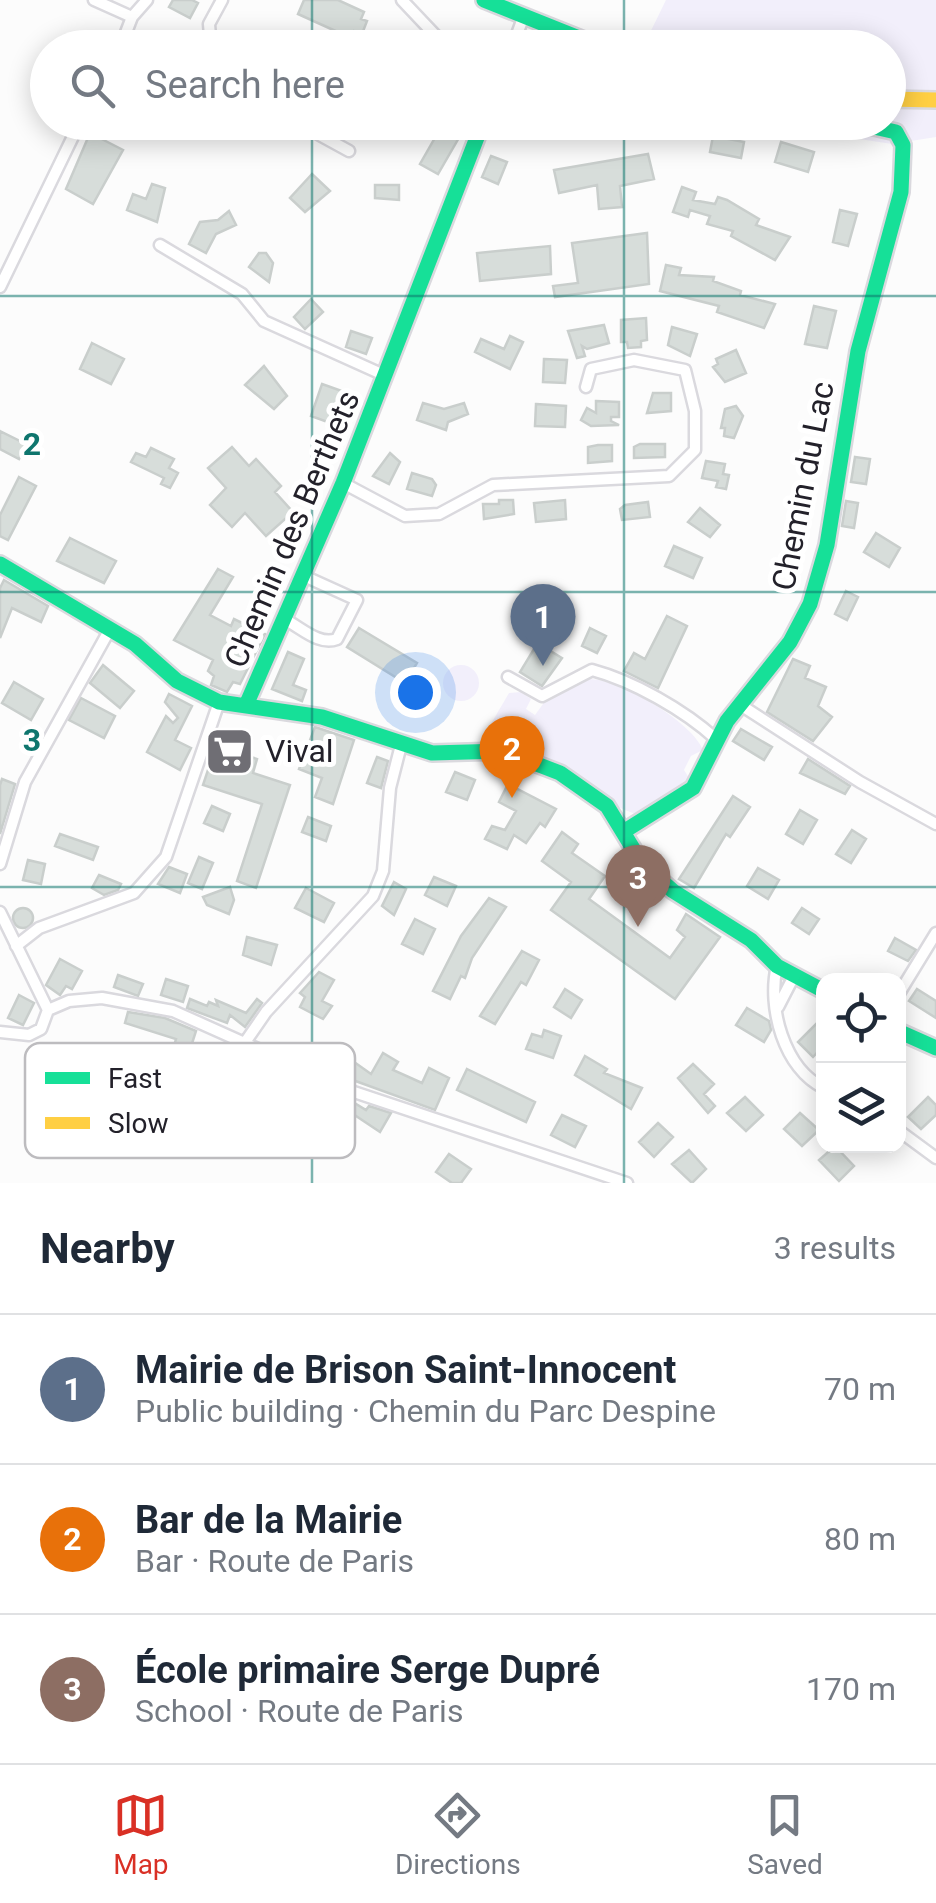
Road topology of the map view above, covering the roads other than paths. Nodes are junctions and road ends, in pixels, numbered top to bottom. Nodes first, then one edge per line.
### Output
1 (94, 0) edge
2 (147, 0) edge
3 (222, 0) edge
4 (402, 0) edge
5 (484, 0) edge
6 (132, 17) junction
7 (524, 18) junction
8 (127, 30) edge
9 (210, 30) edge
10 (430, 30) edge
11 (519, 30) edge
12 (556, 30) edge
13 (906, 99) edge
14 (936, 100) edge
15 (71, 140) edge
16 (329, 140) edge
17 (476, 140) edge
18 (899, 140) edge
19 (349, 151) dead end
20 (160, 245) dead end
21 (0, 287) edge
22 (386, 376) junction
23 (586, 387) dead end
24 (343, 484) junction
25 (0, 564) edge
26 (304, 576) junction
27 (284, 620) junction
28 (110, 629) junction
29 (508, 677) dead end
30 (219, 702) junction
31 (248, 704) junction
32 (739, 704) junction
33 (716, 739) junction
34 (401, 745) junction
35 (936, 824) edge
36 (623, 832) junction
37 (0, 864) edge
38 (0, 912) edge
39 (936, 933) edge
40 (16, 946) junction
41 (777, 966) junction
42 (794, 976) junction
43 (906, 982) edge
44 (816, 987) edge
45 (778, 1008) junction
46 (48, 1010) junction
47 (0, 1032) edge
48 (906, 1035) edge
49 (246, 1041) junction
50 (250, 1043) edge
51 (936, 1048) edge
52 (816, 1084) edge
53 (355, 1092) edge
54 (906, 1136) edge
55 (936, 1158) edge
56 (627, 1183) edge

1 - 6 street
2 - 6 street
3 - 9 street
4 - 10 street
5 - 7 street
6 - 8 street
7 - 11 street
7 - 12 street
13 - 14 street
15 - 21 street
16 - 19 street
17 - 22 street, Chemin des Berthets
18 - 32 street, Chemin du Lac
20 - 22 street, Chemin des Berthets
22 - 24 street, Chemin des Berthets
23 - 24 street
24 - 26 street, Chemin des Berthets
25 - 28 street
26 - 27 street, Chemin des Berthets
26 - 27 street
27 - 31 street, Chemin des Berthets
28 - 30 street
28 - 37 street
29 - 33 street
30 - 31 street
30 - 40 street
31 - 34 street
32 - 33 street, Chemin du Lac
32 - 35 street
33 - 36 street, Chemin du Lac
34 - 36 street
34 - 49 street
36 - 41 street
38 - 40 street
39 - 43 street
40 - 46 street
41 - 42 street
41 - 45 street
42 - 44 street
42 - 45 street
45 - 52 street
46 - 47 street
46 - 49 street
48 - 51 street
49 - 50 street
53 - 56 street
54 - 55 street

